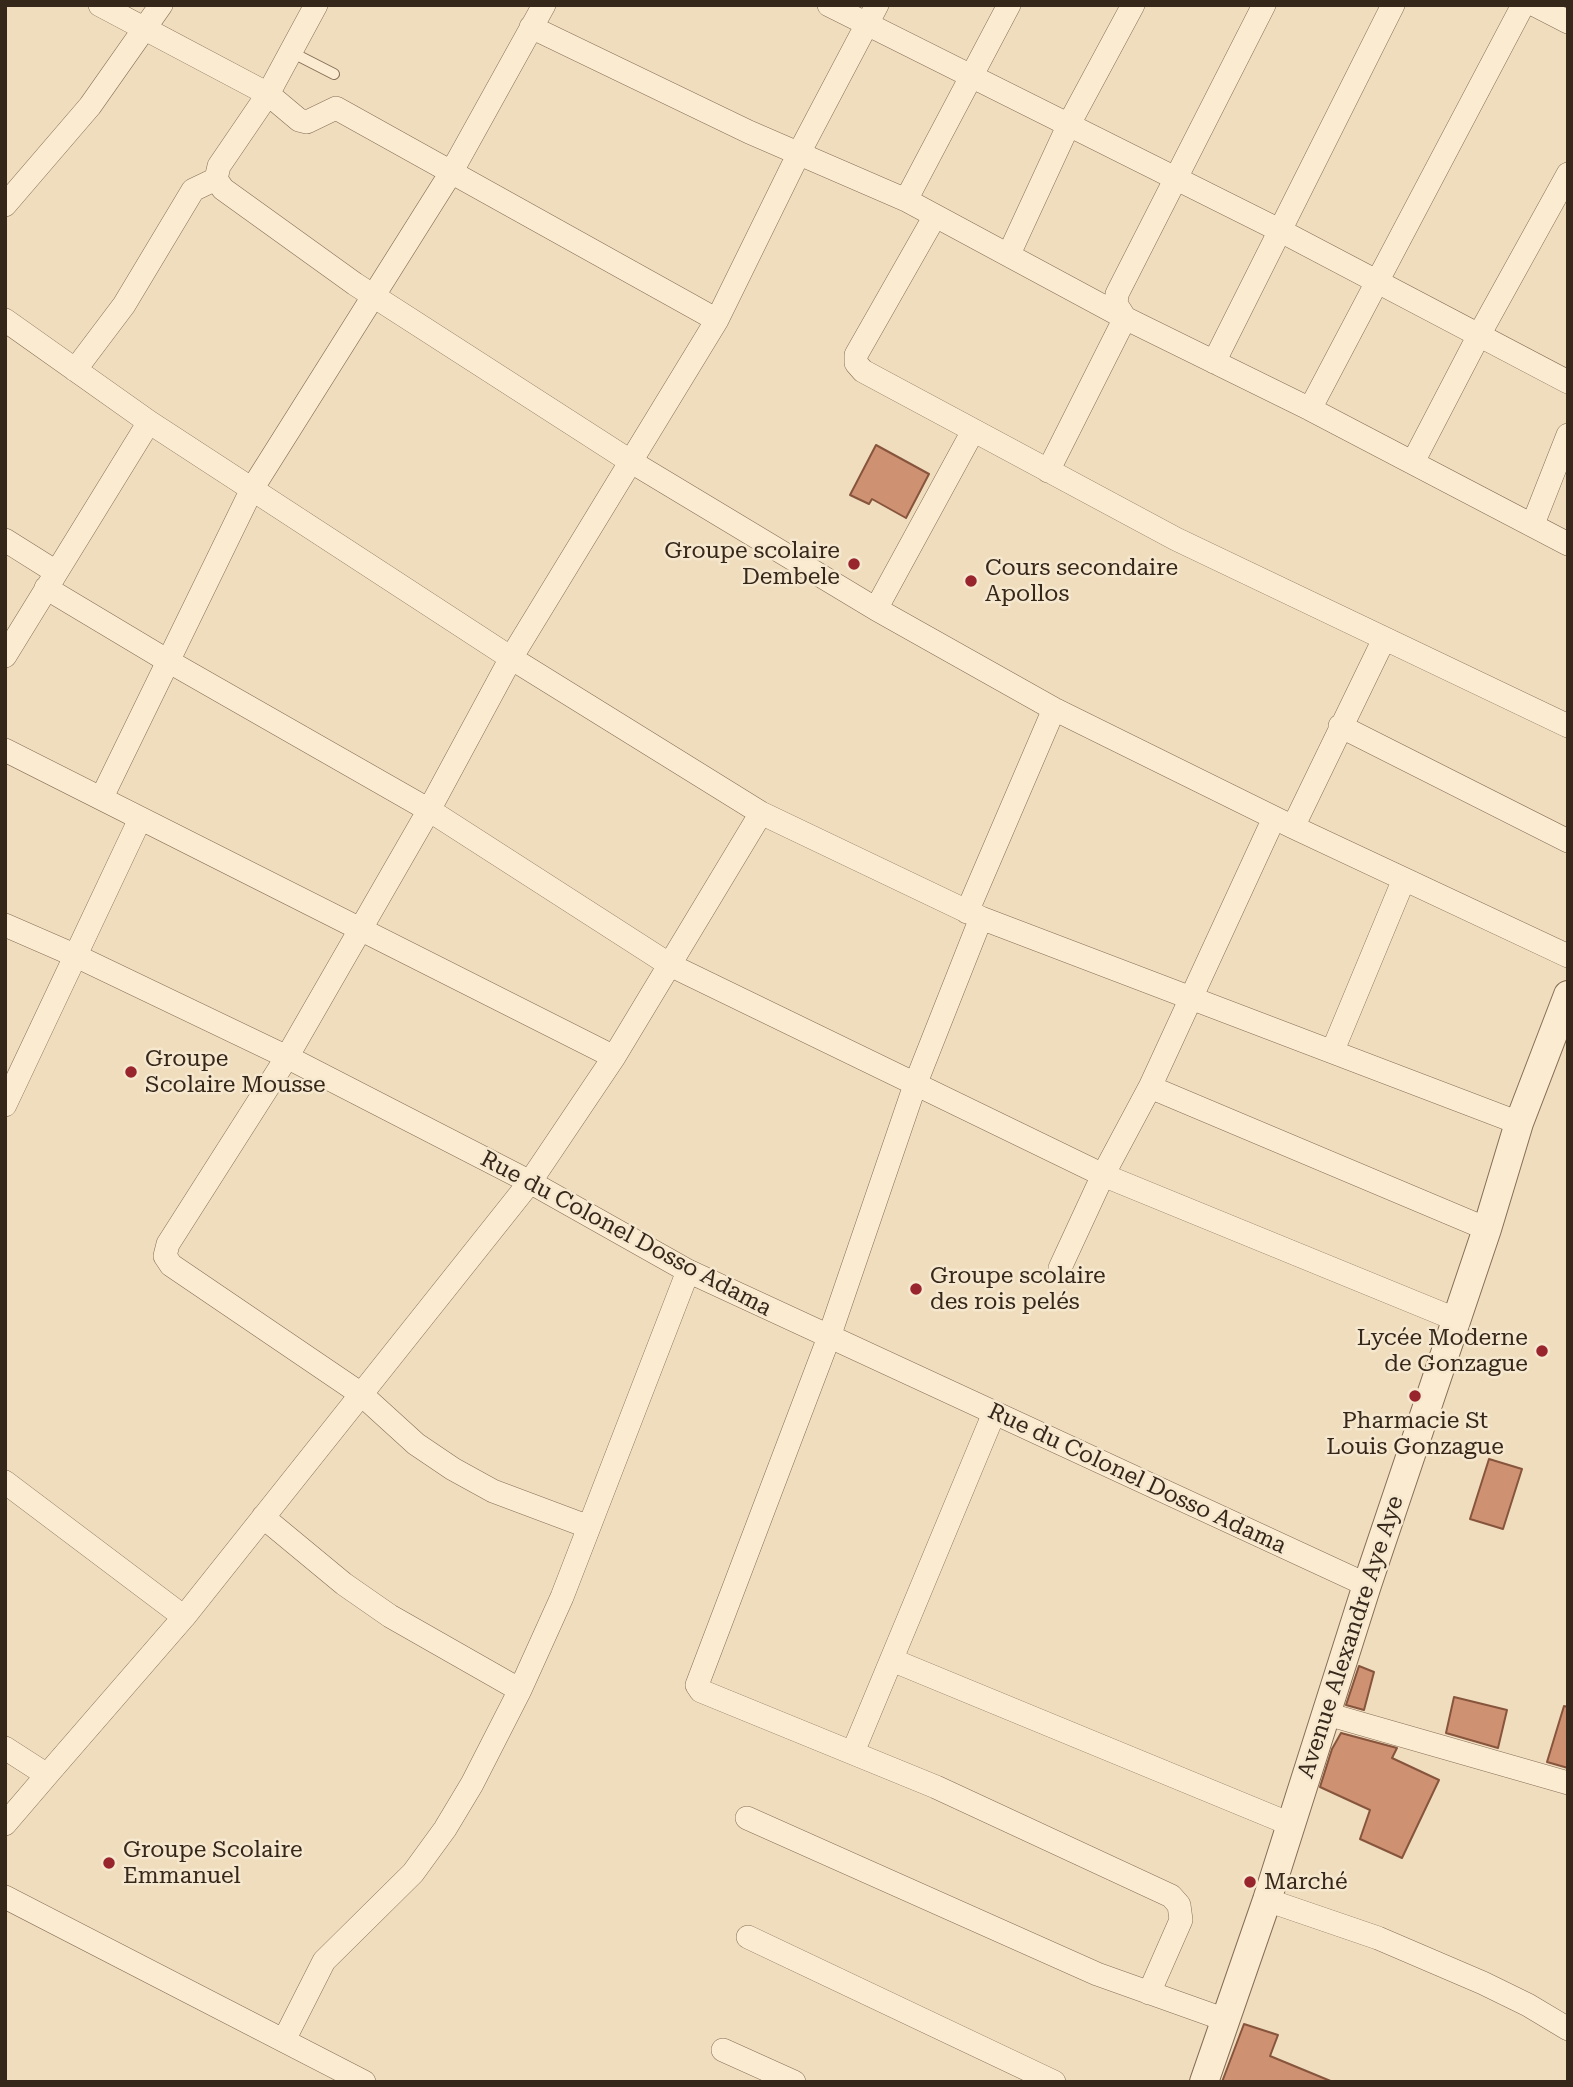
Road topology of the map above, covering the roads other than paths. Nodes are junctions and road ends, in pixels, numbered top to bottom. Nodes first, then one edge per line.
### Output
1 (100, 5) edge
2 (161, 5) edge
3 (316, 5) edge
4 (829, 5) edge
5 (1009, 5) edge
6 (1133, 5) edge
7 (1264, 5) edge
8 (1393, 5) edge
9 (1523, 5) edge
10 (1535, 5) edge
11 (539, 11) edge
12 (872, 15) edge
13 (1568, 22) edge
14 (146, 28) junction
15 (291, 52) junction
16 (334, 74) dead end
17 (972, 75) junction
18 (268, 94) junction
19 (1069, 124) junction
20 (799, 153) junction
21 (452, 171) junction
22 (1568, 174) edge
23 (1175, 178) junction
24 (216, 179) junction
25 (906, 200) junction
26 (5, 205) edge
27 (936, 216) junction
28 (1279, 230) junction
29 (1009, 254) junction
30 (1376, 281) junction
31 (374, 296) junction
32 (1125, 318) junction
33 (5, 320) edge
34 (717, 320) junction
35 (1479, 335) junction
36 (1214, 362) junction
37 (75, 370) junction
38 (1568, 382) edge
39 (1310, 409) junction
40 (149, 422) junction
41 (973, 431) junction
42 (1568, 435) edge
43 (631, 461) junction
44 (1413, 462) junction
45 (1048, 471) junction
46 (252, 489) junction
47 (1533, 524) junction
48 (5, 540) edge
49 (1568, 544) edge
50 (51, 580) junction
51 (876, 609) junction
52 (1384, 639) junction
53 (5, 656) edge
54 (511, 658) junction
55 (168, 661) junction
56 (1054, 709) junction
57 (1340, 726) junction
58 (1568, 726) edge
59 (5, 750) edge
60 (102, 797) junction
61 (429, 810) junction
62 (761, 813) junction
63 (140, 819) junction
64 (1283, 822) junction
65 (1568, 841) edge
66 (1404, 879) junction
67 (974, 915) junction
68 (5, 925) edge
69 (359, 929) junction
70 (74, 955) junction
71 (1568, 956) edge
72 (670, 965) junction
73 (1568, 995) edge
74 (1190, 997) junction
75 (1333, 1051) junction
76 (287, 1057) junction
77 (614, 1057) junction
78 (915, 1085) junction
79 (1150, 1087) junction
80 (5, 1105) edge
81 (1519, 1123) junction
82 (1103, 1175) junction
83 (530, 1182) junction
84 (1487, 1229) junction
85 (1060, 1268) dead end
86 (688, 1271) junction
87 (1455, 1320) junction
88 (829, 1337) junction
89 (361, 1394) junction
90 (994, 1413) junction
91 (5, 1482) edge
92 (263, 1517) junction
93 (589, 1527) junction
94 (1367, 1585) junction
95 (184, 1616) junction
96 (892, 1660) junction
97 (520, 1690) junction
98 (1327, 1714) junction
99 (5, 1748) edge
100 (853, 1752) junction
101 (47, 1774) junction
102 (1568, 1783) edge
103 (747, 1818) dead end
104 (5, 1824) edge
105 (1290, 1825) junction
106 (5, 1896) edge
107 (1267, 1899) junction
108 (748, 1937) dead end
109 (1149, 1993) junction
110 (1226, 2020) junction
111 (1568, 2029) edge
112 (284, 2040) junction
113 (723, 2050) dead end
114 (365, 2082) edge
115 (794, 2082) edge
116 (1054, 2082) edge
117 (1204, 2082) edge

1 - 14 street
2 - 14 street
3 - 15 street
4 - 12 street
5 - 17 street
6 - 19 street
7 - 23 street
8 - 28 street
9 - 30 street
10 - 13 street
11 - 20 street
11 - 21 street
12 - 17 street
12 - 20 street
14 - 18 street
14 - 26 street
15 - 16 lane
15 - 18 street
17 - 19 street
17 - 25 street
18 - 21 street
18 - 24 street
19 - 23 street
19 - 29 street
20 - 25 street
20 - 34 street
21 - 31 street
21 - 34 street
22 - 35 street
23 - 28 street
23 - 32 street
24 - 31 street
24 - 37 street
25 - 27 street
27 - 29 street
27 - 41 street
28 - 30 street
28 - 36 street
29 - 32 street
30 - 35 street
30 - 39 street
31 - 43 street
31 - 46 street
32 - 36 street
32 - 45 street
33 - 37 street
34 - 43 street
35 - 38 street
35 - 44 street
36 - 39 street
37 - 40 street
39 - 44 street
40 - 46 street
40 - 50 street
41 - 45 street
41 - 51 street
42 - 47 street
43 - 51 street
43 - 54 street
44 - 47 street
45 - 52 street
46 - 54 street
46 - 55 street
47 - 49 street
48 - 50 street
50 - 53 street
50 - 55 street
51 - 56 street
52 - 57 street
52 - 58 street
54 - 61 street
54 - 62 street
55 - 60 street
55 - 61 street
56 - 64 street
56 - 67 street
57 - 64 street
57 - 65 street
59 - 60 street
60 - 63 street
61 - 69 street
61 - 72 street
62 - 67 street
62 - 72 street
63 - 69 street
63 - 70 street
64 - 66 street
64 - 74 street
66 - 71 street
66 - 75 street
67 - 74 street
67 - 78 street
68 - 70 street, Rue du Colonel Dosso Adama
69 - 76 street
69 - 77 street
70 - 76 street, Rue du Colonel Dosso Adama
70 - 80 street
72 - 77 street
72 - 78 street
73 - 81 street, Avenue Alexandre Aye Aye
74 - 75 street
74 - 79 street
75 - 81 street
76 - 83 street, Rue du Colonel Dosso Adama
76 - 89 street
77 - 83 street
78 - 82 street
78 - 88 street
79 - 82 street
79 - 84 street
81 - 84 street, Avenue Alexandre Aye Aye
82 - 85 street
82 - 87 street
83 - 86 street, Rue du Colonel Dosso Adama
83 - 89 street
84 - 87 street, Avenue Alexandre Aye Aye
86 - 88 street, Rue du Colonel Dosso Adama
86 - 93 street
87 - 94 street, Avenue Alexandre Aye Aye
88 - 90 street, Rue du Colonel Dosso Adama
88 - 100 street
89 - 92 street
89 - 93 street
90 - 94 street, Rue du Colonel Dosso Adama
90 - 96 street
91 - 95 street
92 - 95 street
92 - 97 street
93 - 97 street
94 - 98 street, Avenue Alexandre Aye Aye
95 - 101 street
96 - 100 street
96 - 105 street
97 - 112 street
98 - 102 street
98 - 105 street, Avenue Alexandre Aye Aye
99 - 101 street
100 - 109 street
101 - 104 street
103 - 109 street
105 - 107 street, Avenue Alexandre Aye Aye
106 - 112 street
107 - 110 street, Avenue Alexandre Aye Aye
107 - 111 street
108 - 116 street
109 - 110 street
110 - 117 street, Avenue Alexandre Aye Aye
112 - 114 street
113 - 115 street

